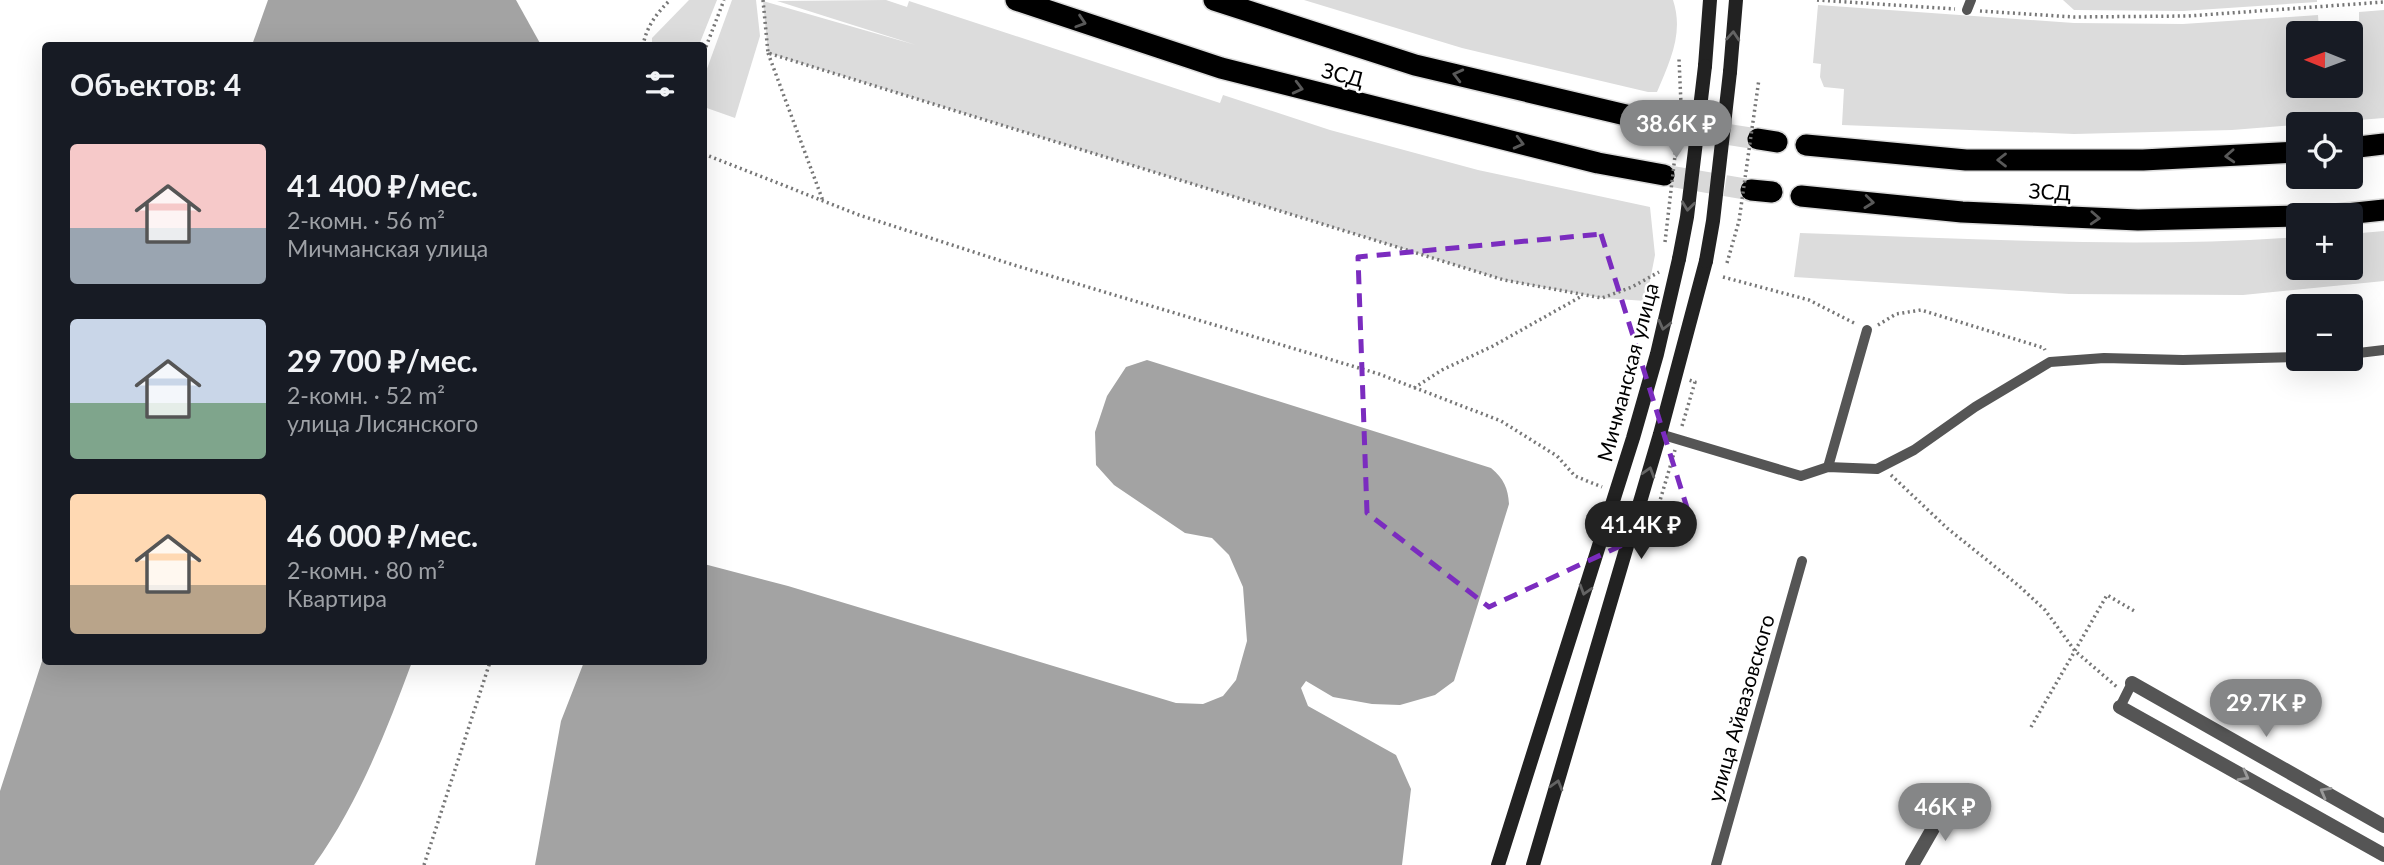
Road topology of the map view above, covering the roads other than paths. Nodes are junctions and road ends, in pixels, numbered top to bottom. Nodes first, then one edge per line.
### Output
1 (1016, 0) edge
2 (1214, 0) edge
3 (1710, 0) edge
4 (1736, 0) edge
5 (1668, 125) tunnel mouth
6 (2384, 144) edge
7 (1806, 145) dead end
8 (2363, 146) edge
9 (2286, 153) edge
10 (1664, 175) tunnel mouth
11 (1801, 196) dead end
12 (2384, 211) edge
13 (2363, 213) edge
14 (2286, 216) edge
15 (1867, 330) road end
16 (2384, 350) edge
17 (2363, 352) edge
18 (2286, 357) edge
19 (1660, 433) junction
20 (1828, 467) junction
21 (1802, 561) dead end
22 (1947, 804) dead end
23 (2384, 826) edge
24 (2384, 855) edge
25 (1498, 865) edge
26 (1533, 865) edge
27 (1716, 865) edge
28 (1912, 865) edge

1 -> 10 highway, ЗСД
5 -> 2 highway, ЗСД
3 -> 25 main road, Мичманская улица, bridge
19 -> 4 main road, bridge
6 - 8 highway
9 -> 7 highway, ЗСД
11 -> 14 highway, ЗСД
12 - 13 highway
15 - 20 lane
16 - 17 lane
18 - 20 lane
19 - 20 lane
26 -> 19 main road
21 - 27 lane, улица Айвазовского
22 - 28 street
23 -> 24 street

